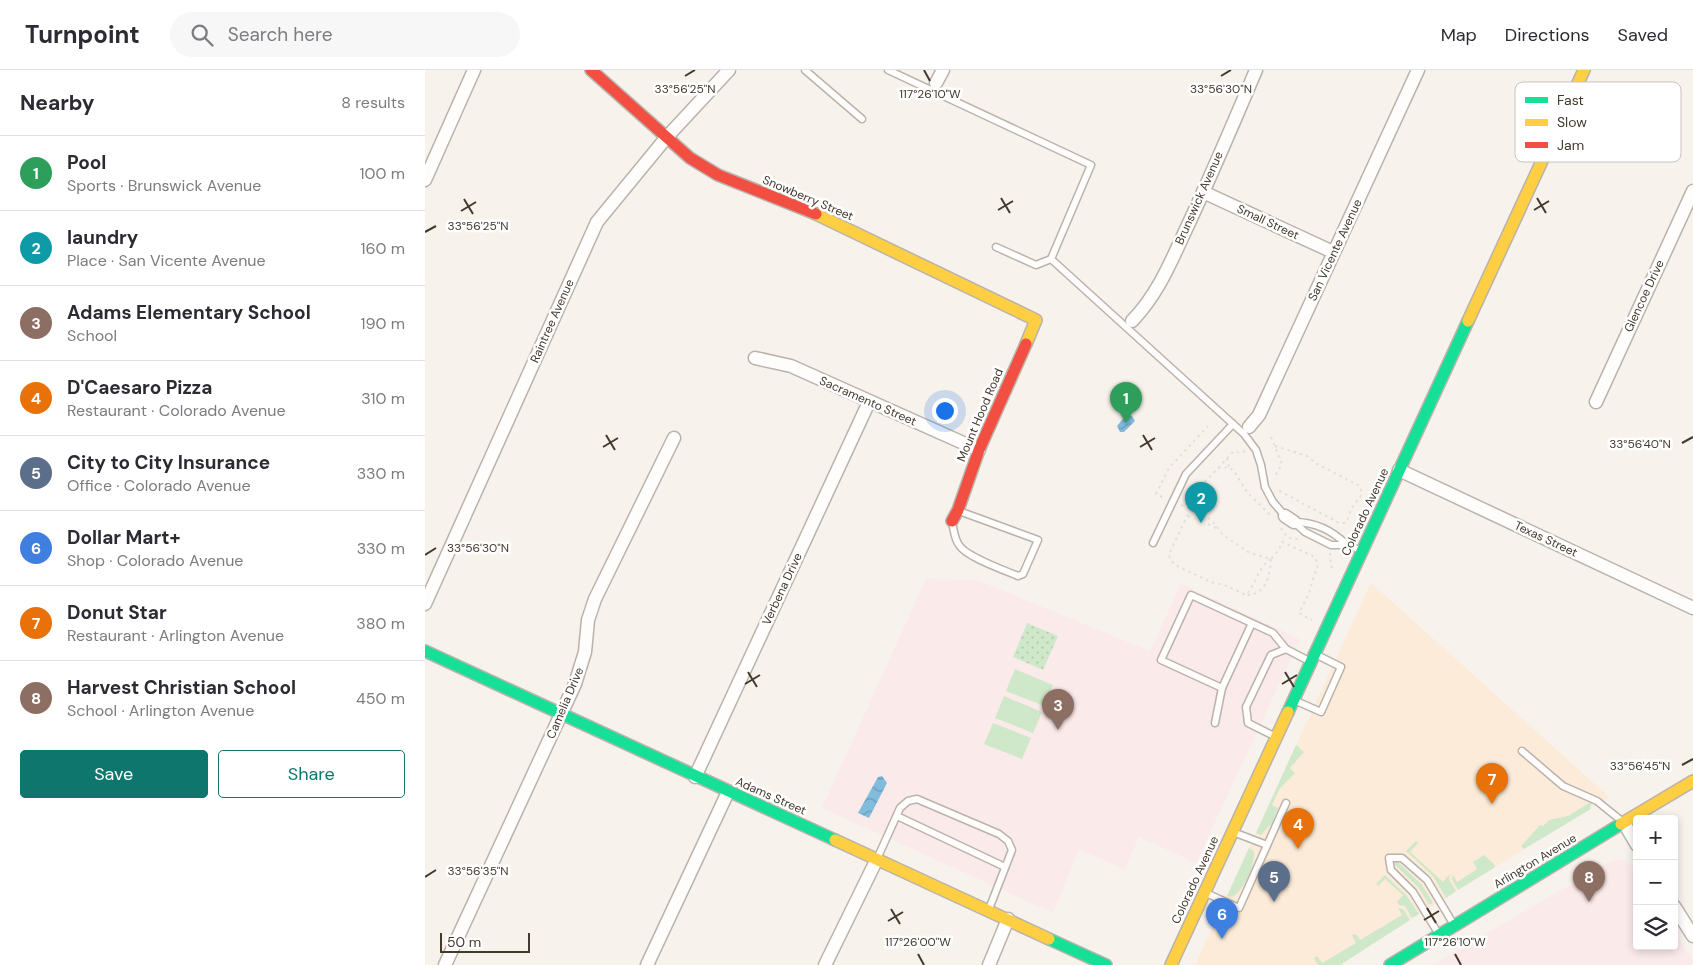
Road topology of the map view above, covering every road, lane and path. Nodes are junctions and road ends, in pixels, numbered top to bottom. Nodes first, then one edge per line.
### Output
1 (474, 70) edge
2 (591, 70) edge
3 (729, 70) edge
4 (888, 70) edge
5 (943, 70) edge
6 (1256, 70) edge
7 (1418, 70) edge
8 (808, 71) edge
9 (934, 87) junction
10 (863, 119) dead end
11 (665, 138) junction
12 (1539, 162) edge
13 (425, 180) edge
14 (1693, 191) edge
15 (1203, 192) junction
16 (996, 247) dead end
17 (1333, 252) junction
18 (1051, 258) junction
19 (1036, 320) joint
20 (1129, 324) junction
21 (755, 358) dead end
22 (869, 402) junction
23 (1596, 402) dead end
24 (1233, 424) junction
25 (1208, 426) dead end
26 (1246, 430) junction
27 (1271, 437) dead end
28 (674, 438) dead end
29 (1275, 446) junction
30 (979, 450) junction
31 (1247, 450) dead end
32 (1227, 458) junction
33 (1229, 467) dead end
34 (1399, 470) junction
35 (1162, 497) dead end
36 (1180, 505) dead end
37 (1191, 508) junction
38 (958, 510) junction
39 (1188, 516) junction
40 (1195, 519) dead end
41 (1290, 519) junction
42 (952, 521) joint
43 (1208, 524) dead end
44 (1219, 529) junction
45 (1153, 543) dead end
46 (1347, 545) junction
47 (1361, 551) junction
48 (1271, 559) junction
49 (1246, 595) junction
50 (425, 604) edge
51 (1693, 608) edge
52 (1312, 620) dead end
53 (1252, 623) junction
54 (1286, 649) junction
55 (425, 651) edge
56 (1312, 658) junction
57 (1222, 688) junction
58 (1293, 700) junction
59 (561, 713) junction
60 (1215, 722) dead end
61 (1276, 737) junction
62 (1523, 751) dead end
63 (695, 776) junction
64 (1693, 781) edge
65 (728, 792) junction
66 (1286, 803) dead end
67 (897, 816) junction
68 (1624, 823) junction
69 (1233, 831) junction
70 (1633, 838) edge
71 (1267, 845) junction
72 (877, 860) junction
73 (1005, 867) junction
74 (1205, 893) junction
75 (989, 910) junction
76 (1678, 912) edge
77 (1008, 919) junction
78 (1455, 926) junction
79 (1439, 935) junction
80 (1693, 936) edge
81 (445, 965) edge
82 (647, 965) edge
83 (825, 965) edge
84 (989, 965) edge
85 (1106, 965) edge
86 (1171, 965) edge
87 (1390, 965) edge

1 - 13 street
2 - 11 street, Snowberry Street
3 - 11 street, Raintree Avenue
4 - 9 lane
5 - 9 street
6 - 15 street, Brunswick Avenue
7 - 17 street, San Vicente Avenue
8 - 10 lane
9 - 18 lane
11 - 19 street, Snowberry Street
11 - 50 street, Raintree Avenue
12 - 34 street, Colorado Avenue
14 - 23 street, Glencoe Drive
15 - 17 street, Small Street
15 - 20 street, Brunswick Avenue
16 - 18 lane
17 - 26 street, San Vicente Avenue
18 - 20 lane
19 - 30 street, Mount Hood Road
20 - 24 lane
21 - 22 street, Sacramento Street
22 - 30 street, Sacramento Street
22 - 63 street, Verbena Drive
24 - 26 lane
24 - 45 lane
25 - 35 path
26 - 41 lane
27 - 29 path
28 - 59 street, Camelia Drive
29 - 29 path
30 - 38 street, Mount Hood Road
31 - 32 path
32 - 33 path
32 - 37 path
34 - 47 street, Colorado Avenue
34 - 51 street, Texas Street
36 - 37 path
37 - 39 path
37 - 44 path
38 - 42 street, Mount Hood Road
38 - 42 lane
39 - 40 path
39 - 49 path
41 - 46 lane
41 - 46 lane
43 - 44 path
44 - 48 path
46 - 47 lane
47 - 56 street, Colorado Avenue
48 - 49 path
48 - 49 path
48 - 52 path
53 - 54 lane
53 - 57 lane
53 - 57 lane
54 - 56 lane
54 - 61 lane
55 - 59 street, Adams Street
56 - 58 street, Colorado Avenue
56 - 58 lane
57 - 60 lane
58 - 61 street, Colorado Avenue
59 - 63 street, Adams Street
59 - 81 street, Camelia Drive
61 - 69 street, Colorado Avenue
62 - 68 lane
63 - 65 street, Adams Street
64 - 68 street, Arlington Avenue
65 - 72 street, Adams Street
65 - 82 street
66 - 71 lane
67 - 72 lane
67 - 73 lane
67 - 73 lane
68 - 70 street
68 - 78 street, Arlington Avenue
69 - 71 lane
69 - 74 street, Colorado Avenue
71 - 74 lane
72 - 75 street, Adams Street
72 - 83 street
73 - 75 lane
74 - 86 street, Colorado Avenue
75 - 77 street, Adams Street
76 - 80 street
77 - 84 street
77 - 85 street, Adams Street
78 - 79 street, Arlington Avenue
78 - 79 lane
79 - 87 street, Arlington Avenue

